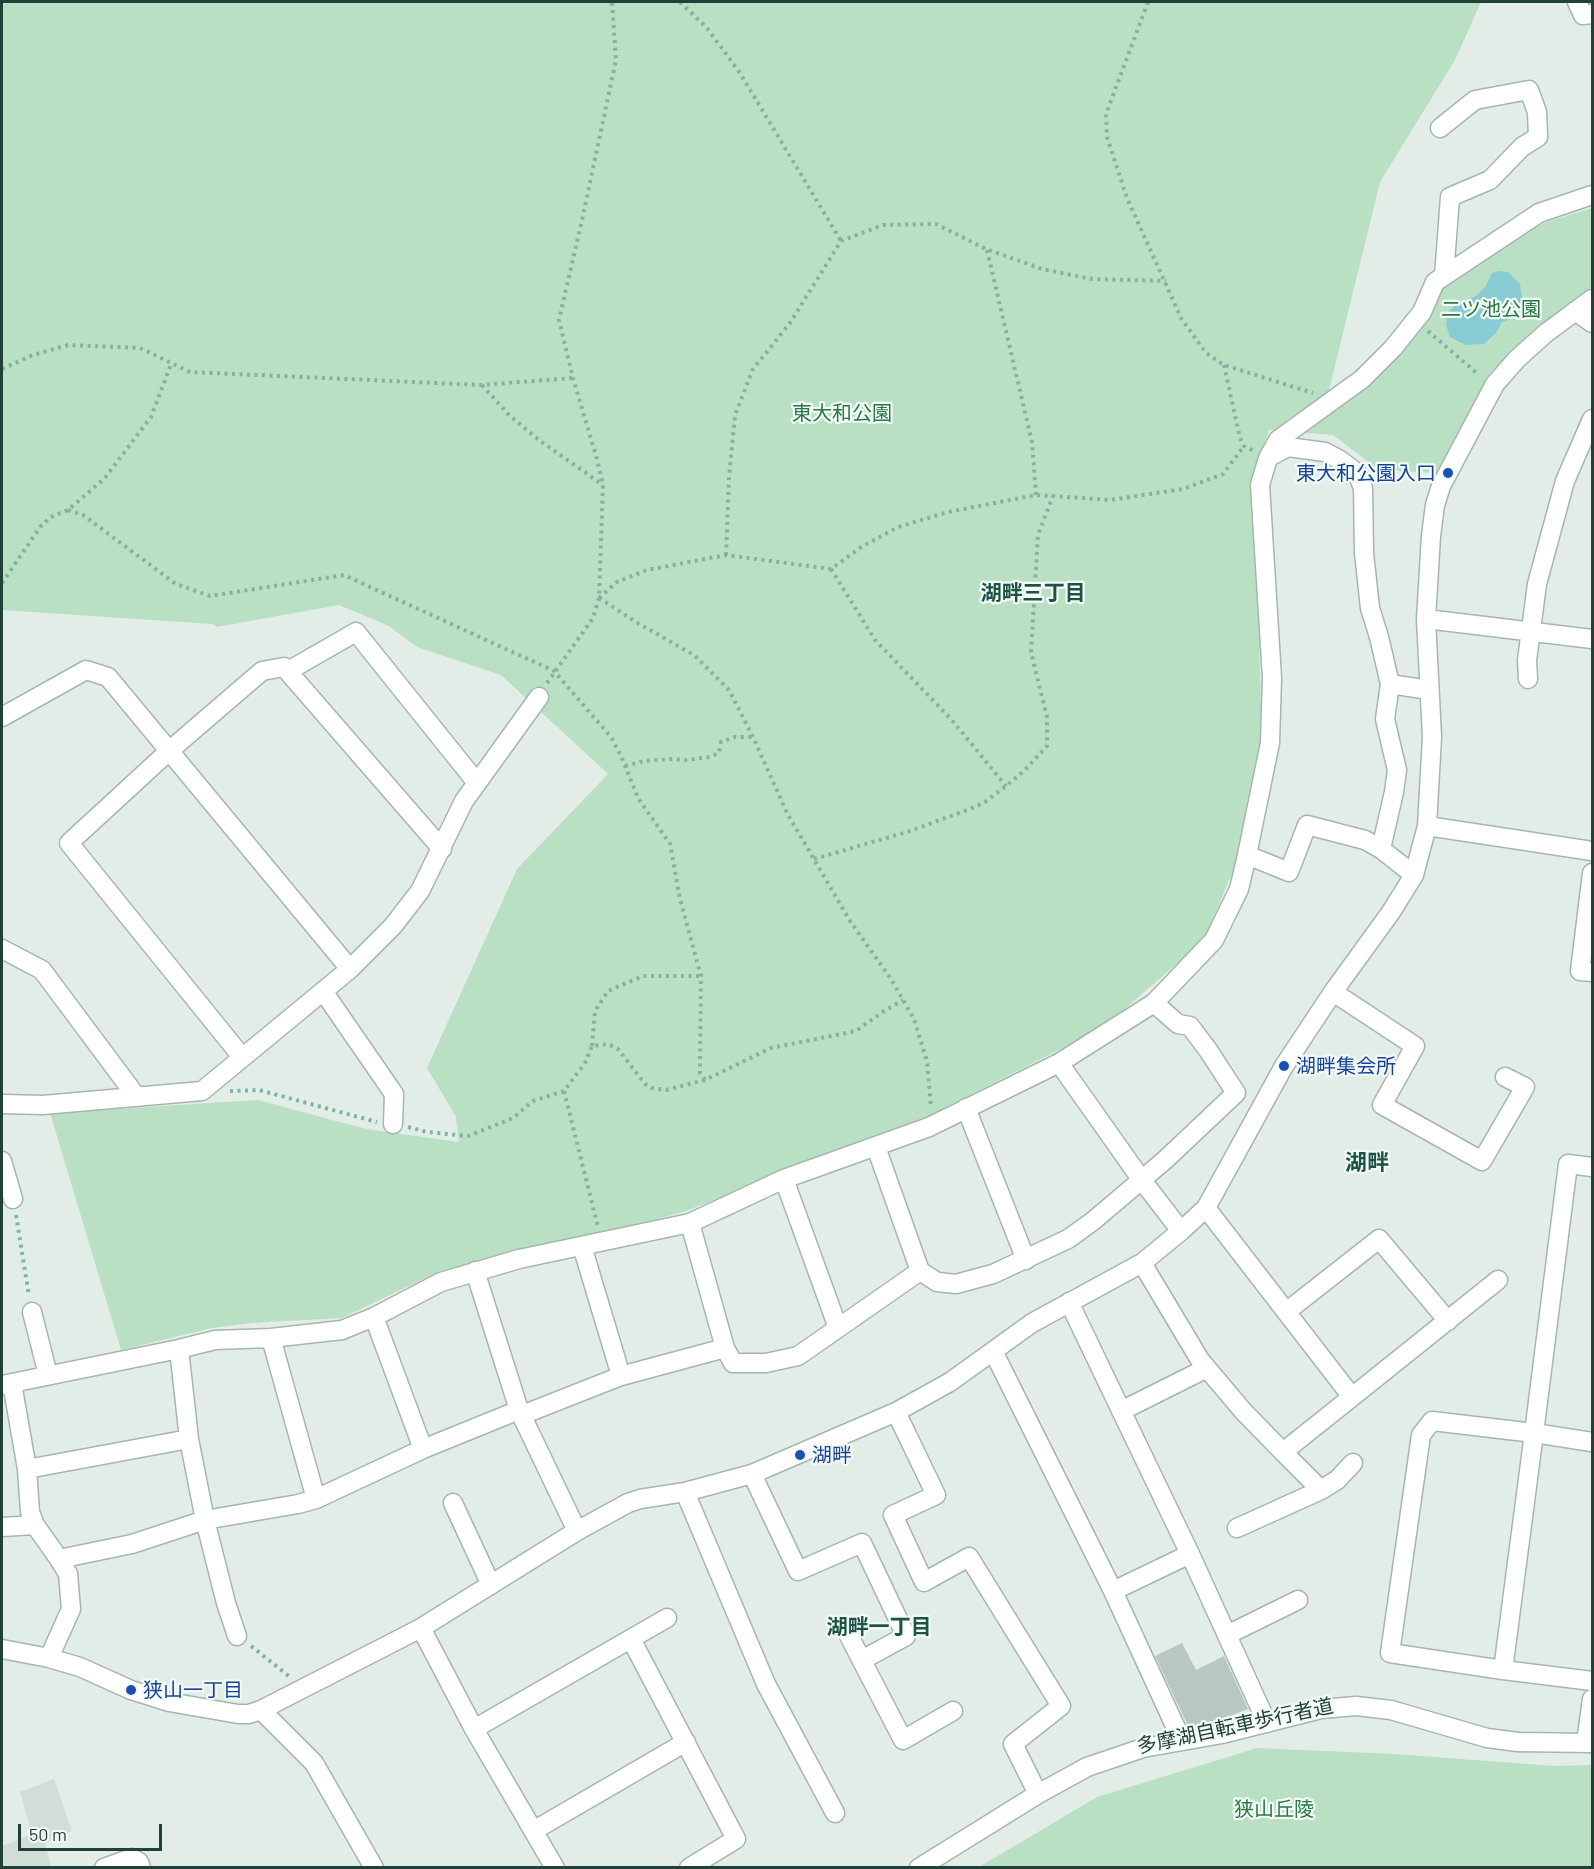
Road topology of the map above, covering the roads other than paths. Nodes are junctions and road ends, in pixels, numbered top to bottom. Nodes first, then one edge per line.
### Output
1 (1577, 2) edge
2 (1593, 14) edge
3 (1440, 128) dead end
4 (1593, 195) edge
5 (1444, 276) junction
6 (1593, 299) edge
7 (1575, 311) junction
8 (1593, 323) edge
9 (1593, 419) edge
10 (1268, 458) junction
11 (1425, 619) junction
12 (1530, 632) junction
13 (1593, 639) edge
14 (288, 672) junction
15 (1528, 679) dead end
16 (1390, 684) junction
17 (1429, 690) junction
18 (538, 697) road end
19 (2, 717) edge
20 (170, 751) junction
21 (477, 783) junction
22 (1427, 825) junction
23 (442, 849) junction
24 (1381, 849) junction
25 (1593, 851) edge
26 (1247, 855) junction
27 (1593, 873) edge
28 (1414, 875) junction
29 (2, 949) edge
30 (350, 969) junction
31 (1593, 972) edge
32 (323, 991) junction
33 (1333, 992) junction
34 (1154, 1003) junction
35 (242, 1058) junction
36 (1059, 1063) junction
37 (1506, 1077) dead end
38 (136, 1096) junction
39 (2, 1104) edge
40 (966, 1108) junction
41 (393, 1124) road end
42 (876, 1147) junction
43 (2, 1161) edge
44 (1593, 1167) edge
45 (784, 1179) junction
46 (1142, 1179) junction
47 (13, 1199) road end
48 (1206, 1208) junction
49 (690, 1223) junction
50 (1181, 1231) junction
51 (582, 1246) junction
52 (1026, 1260) junction
53 (1142, 1263) junction
54 (475, 1271) junction
55 (920, 1271) junction
56 (1498, 1280) dead end
57 (1069, 1302) junction
58 (32, 1312) road end
59 (1286, 1312) junction
60 (374, 1317) junction
61 (1448, 1322) junction
62 (838, 1328) junction
63 (271, 1338) junction
64 (724, 1348) junction
65 (179, 1349) junction
66 (993, 1351) junction
67 (1206, 1368) junction
68 (48, 1376) junction
69 (621, 1376) junction
70 (7, 1384) edge
71 (1352, 1397) junction
72 (1121, 1411) junction
73 (896, 1412) junction
74 (520, 1413) junction
75 (1534, 1433) junction
76 (189, 1439) junction
77 (1593, 1442) edge
78 (423, 1449) junction
79 (1283, 1452) junction
80 (1353, 1463) dead end
81 (27, 1469) junction
82 (752, 1474) junction
83 (1321, 1490) junction
84 (685, 1492) junction
85 (316, 1499) junction
86 (453, 1503) dead end
87 (205, 1520) junction
88 (35, 1525) junction
89 (2, 1527) edge
90 (1237, 1528) dead end
91 (577, 1531) junction
92 (1190, 1554) junction
93 (59, 1559) junction
94 (491, 1585) junction
95 (1113, 1592) junction
96 (1298, 1600) dead end
97 (667, 1618) dead end
98 (421, 1628) junction
99 (847, 1632) dead end
100 (1227, 1635) junction
101 (237, 1636) road end
102 (631, 1639) junction
103 (2, 1649) edge
104 (50, 1658) junction
105 (862, 1660) junction
106 (1503, 1670) junction
107 (1593, 1681) edge
108 (1593, 1699) edge
109 (261, 1710) junction
110 (953, 1711) dead end
111 (1267, 1723) junction
112 (474, 1729) junction
113 (1182, 1741) junction
114 (686, 1742) junction
115 (1589, 1743) edge
116 (1038, 1794) junction
117 (835, 1812) dead end
118 (533, 1831) junction
119 (104, 1868) edge
120 (141, 1868) edge
121 (374, 1868) edge
122 (555, 1868) edge
123 (689, 1868) edge
124 (919, 1868) edge

1 - 2 street
3 - 5 street
4 - 5 street
5 - 10 street
6 - 7 street
7 - 8 street
7 - 11 street
9 - 12 street
10 - 16 street
10 - 26 street
11 - 12 street
11 - 17 street
12 - 13 street
12 - 15 street
14 - 20 street
14 - 21 street
14 - 23 street
16 - 17 street
16 - 24 street
17 - 22 street
18 - 21 street
19 - 20 street
20 - 30 street
20 - 35 street
21 - 23 street
22 - 25 street
22 - 28 street
23 - 30 street
24 - 26 street
24 - 28 street
26 - 34 street
27 - 31 street
28 - 33 street
29 - 38 street
30 - 32 street
32 - 35 street
32 - 41 street
33 - 37 street
33 - 48 street
34 - 36 street
34 - 46 street
35 - 38 street
36 - 40 street
36 - 46 street
38 - 39 street
40 - 42 street
40 - 52 street
42 - 45 street
42 - 55 street
43 - 47 street
44 - 75 street
45 - 49 street
45 - 62 street
46 - 50 street
46 - 52 street
48 - 50 street
48 - 59 street
49 - 51 street
49 - 64 street
50 - 53 street
51 - 54 street
51 - 69 street
52 - 55 street
53 - 57 street
53 - 67 street
54 - 60 street
54 - 74 street
55 - 62 street
56 - 61 street
57 - 66 street
57 - 72 street
58 - 68 street
59 - 61 street
59 - 71 street
60 - 63 street
60 - 78 street
61 - 71 street
62 - 64 street
63 - 65 street
63 - 85 street
64 - 69 street
65 - 68 street
65 - 76 street
66 - 73 street
66 - 95 street
67 - 72 street
67 - 79 street
68 - 70 street
69 - 74 street
70 - 81 street
71 - 79 street
72 - 92 street
73 - 82 street
73 - 116 street
74 - 78 street
74 - 91 street
75 - 77 street
75 - 106 street
75 - 106 street
76 - 81 street
76 - 87 street
78 - 85 street
79 - 83 street
80 - 83 street
81 - 88 street
82 - 84 street
82 - 105 street
83 - 90 street
84 - 91 street
84 - 117 street
85 - 87 street
86 - 94 street
87 - 93 street
87 - 101 street
88 - 89 street
88 - 93 street
91 - 94 street
92 - 95 street
92 - 100 street
93 - 104 street
94 - 98 street
95 - 113 street
96 - 100 street
97 - 102 street
98 - 109 street
98 - 112 street
99 - 105 street
100 - 111 street
102 - 112 street
102 - 114 street
103 - 104 street
104 - 109 street
105 - 110 street
106 - 107 street
108 - 115 street
109 - 121 street
111 - 113 street
111 - 115 street
112 - 118 street
113 - 116 street
114 - 118 street
114 - 123 street
116 - 124 street
118 - 122 street
119 - 120 street

